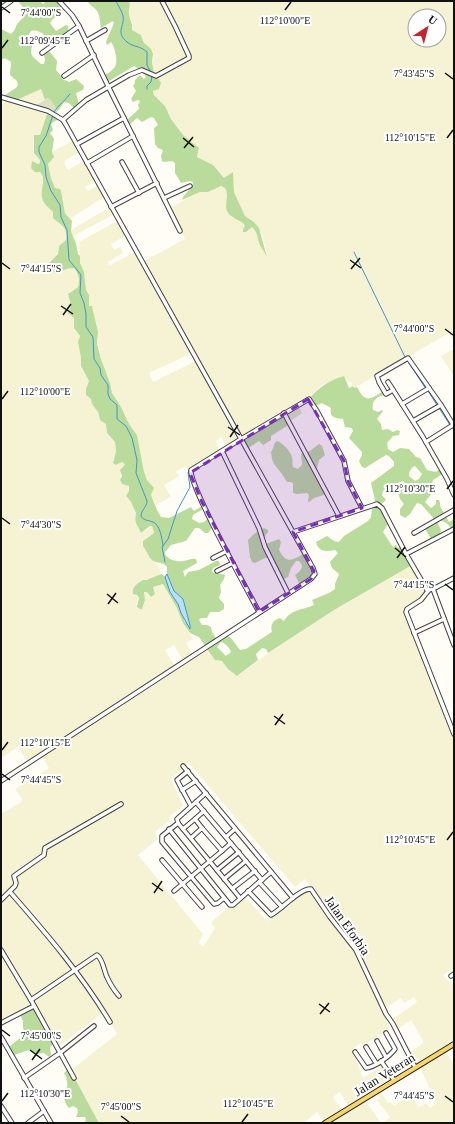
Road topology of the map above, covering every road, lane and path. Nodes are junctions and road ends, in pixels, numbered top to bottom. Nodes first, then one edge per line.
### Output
1 (11, 1) edge
2 (59, 1) edge
3 (162, 1) edge
4 (1, 8) edge
5 (79, 26) junction
6 (105, 30) dead end
7 (86, 41) junction
8 (42, 53) dead end
9 (94, 55) junction
10 (64, 76) dead end
11 (108, 86) junction
12 (1, 97) edge
13 (124, 118) junction
14 (63, 120) junction
15 (133, 136) junction
16 (77, 144) junction
17 (122, 162) dead end
18 (87, 164) junction
19 (157, 183) junction
20 (190, 186) dead end
21 (139, 192) junction
22 (164, 198) junction
23 (111, 207) junction
24 (180, 231) dead end
25 (388, 382) dead end
26 (428, 389) junction
27 (393, 390) junction
28 (402, 404) junction
29 (439, 406) junction
30 (284, 413) junction
31 (413, 421) junction
32 (452, 426) edge
33 (241, 439) junction
34 (426, 442) junction
35 (222, 451) junction
36 (454, 495) edge
37 (362, 508) junction
38 (454, 510) edge
39 (339, 516) junction
40 (454, 529) edge
41 (293, 532) junction
42 (414, 533) dead end
43 (227, 551) junction
44 (406, 554) junction
45 (213, 558) dead end
46 (233, 563) junction
47 (217, 571) dead end
48 (454, 578) edge
49 (431, 590) junction
50 (288, 593) junction
51 (259, 612) junction
52 (444, 619) junction
53 (414, 632) junction
54 (454, 645) edge
55 (454, 734) edge
56 (184, 766) dead end
57 (188, 771) junction
58 (1, 781) edge
59 (196, 781) junction
60 (182, 790) junction
61 (206, 793) junction
62 (196, 802) junction
63 (121, 804) dead end
64 (191, 806) junction
65 (204, 811) junction
66 (195, 819) junction
67 (178, 823) junction
68 (202, 828) junction
69 (169, 829) junction
70 (183, 829) junction
71 (235, 829) junction
72 (226, 837) junction
73 (191, 838) junction
74 (231, 843) junction
75 (222, 851) junction
76 (239, 852) junction
77 (162, 860) dead end
78 (209, 861) junction
79 (246, 861) junction
80 (201, 869) junction
81 (217, 870) junction
82 (255, 871) junction
83 (271, 872) junction
84 (192, 876) junction
85 (224, 879) junction
86 (260, 881) junction
87 (182, 884) junction
88 (233, 888) junction
89 (174, 891) dead end
90 (248, 891) junction
91 (10, 892) junction
92 (224, 898) junction
93 (240, 898) junction
94 (293, 898) junction
95 (1, 900) edge
96 (202, 907) dead end
97 (282, 907) junction
98 (1, 950) edge
99 (74, 970) junction
100 (119, 996) dead end
101 (31, 1000) junction
102 (34, 1006) junction
103 (110, 1022) dead end
104 (1, 1023) edge
105 (94, 1026) dead end
106 (386, 1033) dead end
107 (1, 1037) edge
108 (377, 1041) dead end
109 (454, 1044) edge
110 (366, 1047) dead end
111 (355, 1052) dead end
112 (60, 1053) junction
113 (386, 1057) junction
114 (381, 1061) junction
115 (376, 1063) junction
116 (415, 1067) junction
117 (24, 1078) junction
118 (74, 1078) dead end
119 (394, 1080) junction
120 (1, 1106) edge
121 (44, 1111) junction
122 (12, 1123) edge
123 (28, 1123) edge
124 (51, 1123) edge
125 (325, 1123) edge

1 - 4 street
2 - 5 street
3 - 11 street
5 - 7 street
5 - 8 street
6 - 7 street
7 - 9 street
9 - 10 street
9 - 11 street
11 - 13 street
11 - 14 street
12 - 14 street
13 - 15 street
13 - 16 street
14 - 16 street
15 - 18 street
15 - 19 street
16 - 18 street
17 - 21 street
18 - 23 street
19 - 21 street
19 - 22 street
20 - 22 street
21 - 23 street
22 - 24 street
23 - 33 street
25 - 27 street
26 - 27 street
26 - 28 street
26 - 29 street
27 - 28 street
28 - 31 street
29 - 31 street
29 - 32 street
30 - 33 street
30 - 37 street
30 - 39 street
31 - 34 street
32 - 34 street
33 - 35 street
33 - 41 street
34 - 36 street
35 - 43 street
35 - 50 street
37 - 39 street
37 - 44 street
38 - 42 street
39 - 41 street
40 - 44 street
41 - 50 street
43 - 45 street
43 - 46 street
44 - 49 street
46 - 47 street
46 - 51 street
48 - 49 street
49 - 52 street
49 - 53 street
50 - 51 street
51 - 58 street
52 - 53 street
52 - 54 street
53 - 55 street
56 - 57 street
57 - 59 street
57 - 60 street
59 - 60 street
59 - 61 street
60 - 64 street
61 - 62 street
61 - 71 street
62 - 64 street
62 - 65 street
63 - 91 street
64 - 67 street
65 - 66 street
65 - 72 street
66 - 68 street
66 - 70 street
67 - 69 street
67 - 70 street
68 - 73 street
68 - 75 street
69 - 80 street
69 - 84 street
70 - 73 street
71 - 72 street
71 - 83 street
72 - 74 street
73 - 78 street
74 - 75 street
74 - 76 street
75 - 78 street
76 - 79 street
76 - 81 street
77 - 87 street
78 - 80 street
78 - 81 street
79 - 82 street
79 - 85 street
80 - 84 street
80 - 92 street
81 - 85 street
82 - 86 street
82 - 88 street
83 - 86 street
83 - 94 street
84 - 87 street
84 - 92 street
85 - 88 street
86 - 90 street
86 - 97 street
87 - 89 street
87 - 96 street
88 - 93 street
90 - 93 street
90 - 97 street, Jalan Eforbia
91 - 95 street
91 - 99 street
92 - 93 street
94 - 97 street, Jalan Eforbia
94 - 116 street, Jalan Eforbia
98 - 101 street
99 - 100 street
99 - 101 street
99 - 103 street
101 - 102 street
102 - 104 street
102 - 112 street
105 - 112 street
106 - 113 street
107 - 117 street
108 - 113 street
109 - 116 main road, Jalan Veteran
110 - 115 street
111 - 115 street
112 - 117 street
112 - 118 street
113 - 114 street
114 - 115 street
114 - 119 street
116 - 119 main road, Jalan Veteran
117 - 121 street
119 - 125 main road, Jalan Veteran
120 - 122 street
121 - 123 street
121 - 124 street

